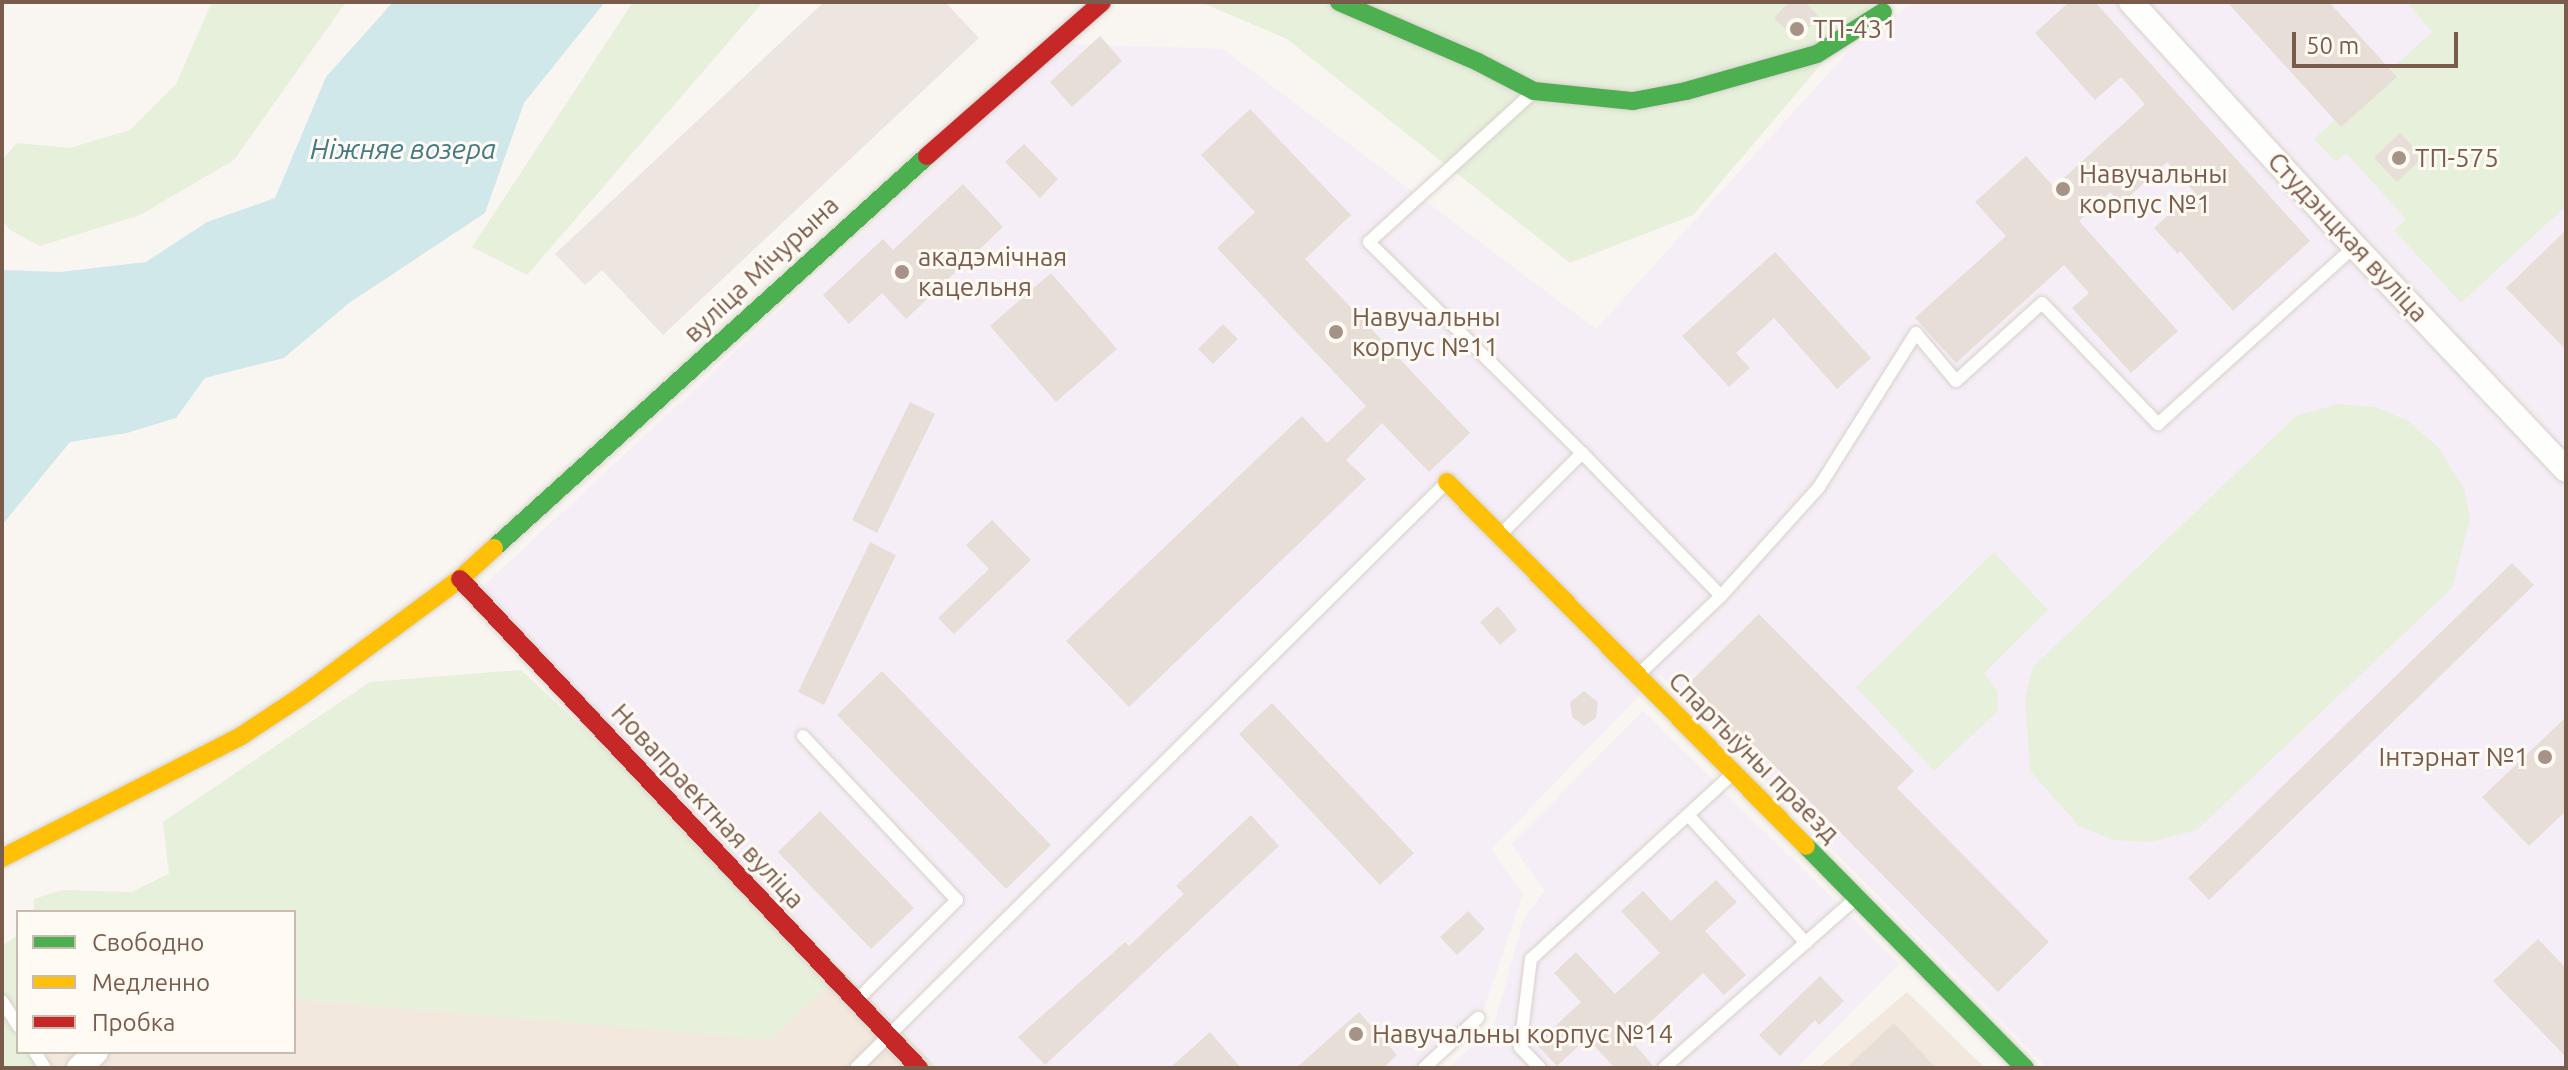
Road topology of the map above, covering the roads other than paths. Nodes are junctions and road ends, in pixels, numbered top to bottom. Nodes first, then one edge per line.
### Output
1 (1102, 2) edge
2 (1339, 2) edge
3 (2131, 2) edge
4 (1883, 12) dead end
5 (1534, 91) junction
6 (2355, 246) junction
7 (1582, 453) junction
8 (2566, 470) edge
9 (1447, 482) joint
10 (1500, 535) junction
11 (460, 579) junction
12 (1721, 596) junction
13 (1637, 676) junction
14 (803, 736) dead end
15 (1734, 773) junction
16 (1688, 815) junction
17 (2, 858) edge
18 (1858, 897) junction
19 (1806, 943) junction
20 (2, 1001) edge
21 (856, 1001) junction
22 (1478, 1018) dead end
23 (16, 1023) edge
24 (889, 1036) junction
25 (94, 1054) edge
26 (79, 1068) edge
27 (856, 1068) edge
28 (919, 1068) edge
29 (1424, 1068) edge
30 (1540, 1068) edge
31 (1664, 1068) edge
32 (2025, 1068) edge

1 - 11 street, вуліца Мічурына
2 - 5 street
3 - 6 street, Студэнцкая вуліца
4 - 5 street
5 - 7 lane
6 - 8 street, Студэнцкая вуліца
6 - 12 lane
7 - 10 lane
7 - 12 lane
9 - 10 street, Спартыўны праезд
9 - 24 lane
10 - 13 street, Спартыўны праезд
11 - 17 street, вуліца Мічурына
11 - 21 street, Новапраектная вуліца
12 - 13 lane
13 - 15 street, Спартыўны праезд
14 - 21 lane
15 - 16 lane
15 - 18 street, Спартыўны праезд
16 - 19 lane
16 - 30 lane
18 - 19 lane
18 - 32 street, Спартыўны праезд
19 - 31 lane
20 - 23 lane
21 - 24 street, Новапраектная вуліца
22 - 29 lane
24 - 27 lane
24 - 28 street, Новапраектная вуліца
25 - 26 street

